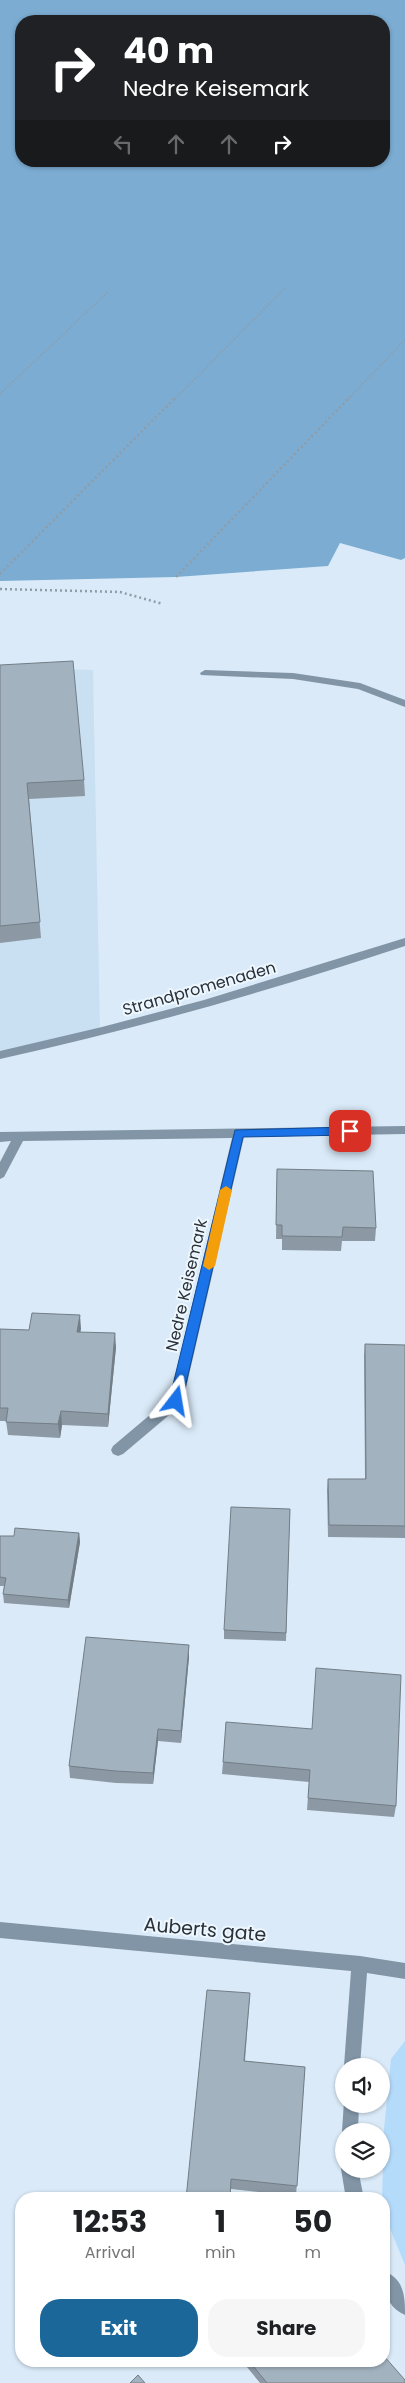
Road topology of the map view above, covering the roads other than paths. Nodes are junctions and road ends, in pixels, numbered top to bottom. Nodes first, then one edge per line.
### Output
1 (205, 673) dead end
2 (405, 704) edge
3 (405, 942) edge
4 (0, 1055) edge
5 (405, 1130) edge
6 (239, 1133) junction
7 (20, 1136) junction
8 (0, 1137) edge
9 (0, 1174) edge
10 (118, 1450) dead end
11 (0, 1930) edge
12 (360, 1964) junction
13 (405, 1971) edge
14 (353, 2058) edge
15 (352, 2178) edge
16 (354, 2192) edge
17 (390, 2287) edge
18 (405, 2306) edge

1 - 2 street
3 - 4 street, Strandpromenaden
5 - 6 street
6 - 7 street
6 - 10 street, Nedre Keisemark
7 - 8 street
7 - 9 street
11 - 12 street, Auberts gate
12 - 13 street, Auberts gate
12 - 14 street
15 - 16 street
17 - 18 street

